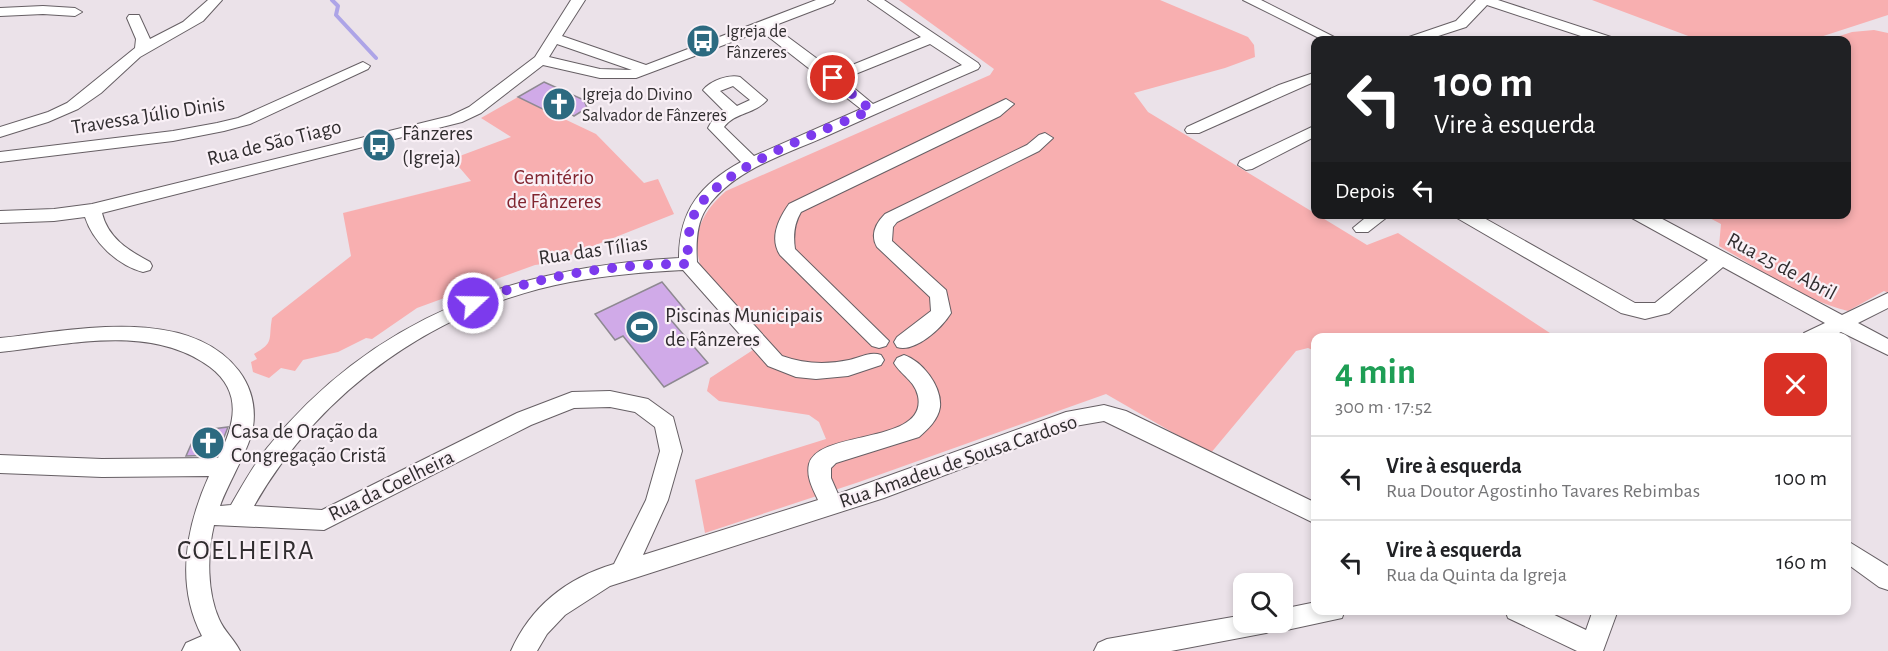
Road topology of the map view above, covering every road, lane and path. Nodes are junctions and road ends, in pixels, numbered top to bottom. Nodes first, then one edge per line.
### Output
1 (214, 0) edge
2 (578, 0) edge
3 (828, 0) edge
4 (875, 0) edge
5 (1250, 0) edge
6 (1484, 0) edge
7 (0, 12) edge
8 (75, 12) dead end
9 (134, 18) dead end
10 (762, 25) junction
11 (1325, 36) edge
12 (1426, 36) edge
13 (1594, 36) edge
14 (553, 38) junction
15 (932, 38) junction
16 (142, 50) junction
17 (540, 60) junction
18 (363, 66) dead end
19 (646, 70) junction
20 (833, 78) junction
21 (1311, 78) edge
22 (1006, 104) dead end
23 (871, 110) junction
24 (736, 113) dead end
25 (1193, 130) dead end
26 (0, 132) edge
27 (1311, 132) edge
28 (1045, 138) dead end
29 (0, 157) edge
30 (752, 164) junction
31 (1246, 165) dead end
32 (92, 210) junction
33 (0, 217) edge
34 (1376, 219) edge
35 (1472, 219) edge
36 (1647, 219) edge
37 (1362, 228) dead end
38 (1721, 259) junction
39 (688, 264) junction
40 (143, 266) dead end
41 (1888, 300) edge
42 (1842, 323) junction
43 (1821, 333) edge
44 (0, 345) edge
45 (1888, 348) edge
46 (877, 350) junction
47 (904, 352) junction
48 (0, 464) edge
49 (226, 467) junction
50 (831, 505) junction
51 (1311, 508) edge
52 (237, 514) junction
53 (204, 516) junction
54 (1851, 553) edge
55 (623, 571) junction
56 (1888, 579) edge
57 (1311, 614) edge
58 (1527, 615) edge
59 (1604, 615) edge
60 (1293, 618) edge
61 (1233, 628) edge
62 (213, 648) edge
63 (1591, 648) edge
64 (524, 651) edge
65 (1107, 651) edge

1 - 16 street
2 - 14 street
3 - 10 street
4 - 15 street
5 - 11 street
6 - 12 street
6 - 13 street
7 - 8 street
9 - 16 street
10 - 19 street
10 - 20 street
14 - 17 street
14 - 19 street
15 - 20 street
15 - 23 street
16 - 26 street
17 - 19 street
17 - 32 street, Rua de São Tiago
18 - 29 street, Travessa Júlio Dinis
20 - 23 street
21 - 25 street
22 - 46 street
23 - 30 street
24 - 30 street
27 - 31 street
28 - 47 street
30 - 39 street
32 - 33 street, Rua de São Tiago
32 - 40 street
34 - 37 street
35 - 38 street
36 - 38 street, Rua 25 de Abril
38 - 42 street, Rua 25 de Abril
39 - 46 street
39 - 52 street, Rua das Tílias
41 - 42 street
42 - 43 street
42 - 45 street, Rua 25 de Abril
44 - 49 street
46 - 47 street
46 - 47 street
47 - 50 street
48 - 49 street
49 - 53 street
50 - 51 street, Rua Amadeu de Sousa Cardoso
50 - 55 street, Rua Amadeu de Sousa Cardoso
52 - 53 street, Rua da Coelheira
52 - 55 street, Rua da Coelheira
53 - 62 street
54 - 56 street
55 - 64 street
57 - 60 street
58 - 63 street
59 - 63 street
61 - 65 street

